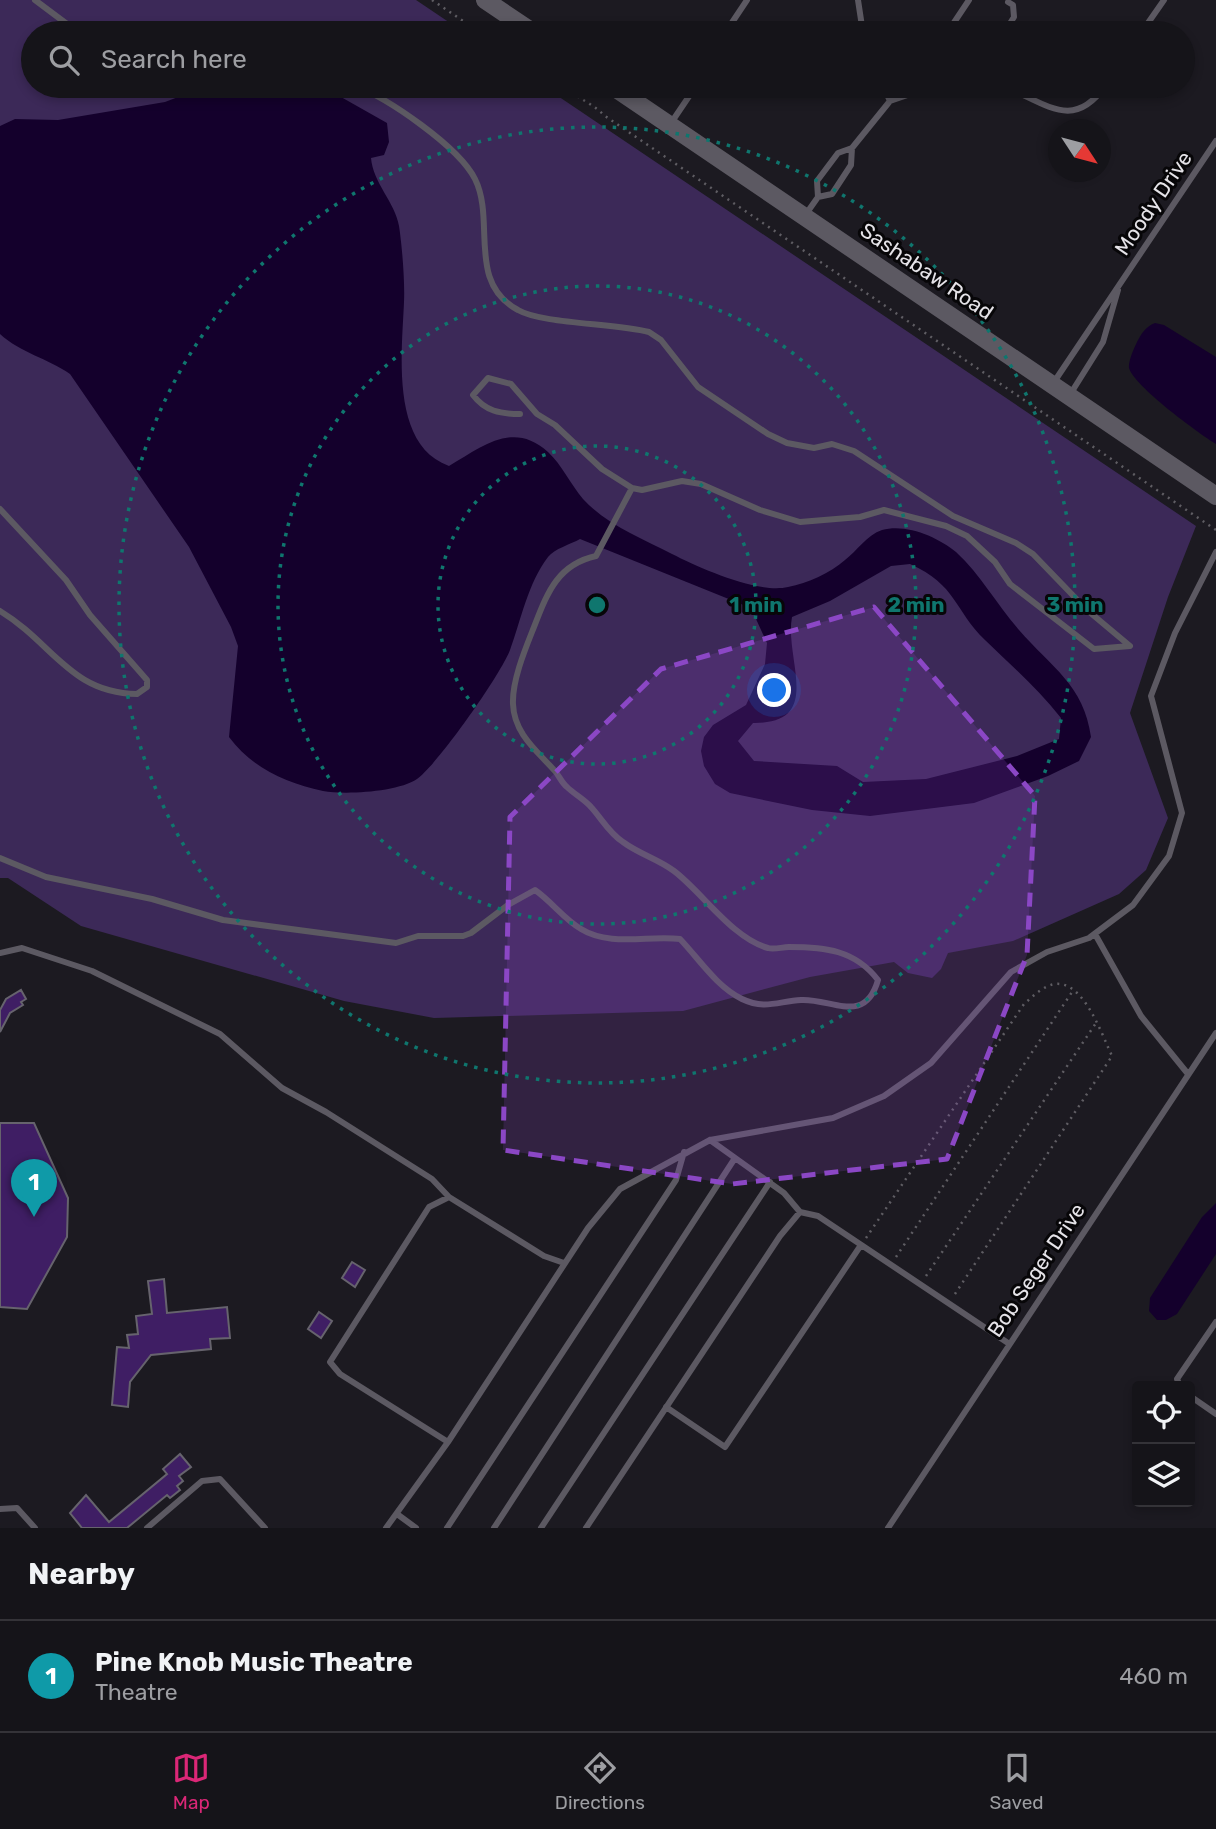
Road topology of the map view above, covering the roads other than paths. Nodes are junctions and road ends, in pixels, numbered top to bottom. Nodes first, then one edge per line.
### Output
1 (34, 0) edge
2 (485, 0) edge
3 (747, 0) edge
4 (858, 0) edge
5 (969, 0) edge
6 (1164, 0) edge
7 (1008, 2) edge
8 (63, 21) edge
9 (516, 21) edge
10 (733, 21) edge
11 (861, 21) edge
12 (955, 21) edge
13 (1012, 21) edge
14 (1149, 21) edge
15 (380, 98) edge
16 (630, 98) edge
17 (687, 98) edge
18 (889, 98) edge
19 (898, 98) edge
20 (1028, 98) edge
21 (1095, 98) edge
22 (890, 101) junction
23 (670, 125) junction
24 (1216, 141) edge
25 (852, 148) junction
26 (818, 197) junction
27 (805, 216) junction
28 (1120, 285) junction
29 (1053, 383) junction
30 (1070, 395) junction
31 (520, 414) dead end
32 (632, 488) junction
33 (1216, 496) edge
34 (0, 509) edge
35 (1216, 552) edge
36 (0, 611) edge
37 (0, 858) edge
38 (1095, 934) junction
39 (0, 953) edge
40 (1216, 1033) edge
41 (1188, 1074) junction
42 (710, 1140) junction
43 (684, 1152) junction
44 (735, 1158) junction
45 (770, 1182) junction
46 (449, 1197) junction
47 (800, 1212) junction
48 (862, 1245) junction
49 (564, 1263) junction
50 (1216, 1322) edge
51 (1008, 1343) junction
52 (1178, 1381) edge
53 (1195, 1399) edge
54 (666, 1407) junction
55 (1216, 1414) edge
56 (448, 1442) junction
57 (0, 1509) edge
58 (397, 1514) junction
59 (411, 1527) edge
60 (34, 1528) edge
61 (147, 1528) edge
62 (265, 1528) edge
63 (386, 1528) edge
64 (447, 1528) edge
65 (494, 1528) edge
66 (541, 1528) edge
67 (586, 1528) edge
68 (888, 1528) edge

1 - 8 lane
2 - 9 main road
3 - 10 lane
4 - 11 lane
5 - 12 lane
6 - 14 lane
7 - 13 lane
15 - 32 lane
16 - 23 main road, Sashabaw Road
17 - 23 lane
18 - 22 lane
19 - 22 lane
20 - 21 lane
22 - 25 lane
23 - 27 main road, Sashabaw Road
24 - 28 lane, Moody Drive
25 - 26 lane
25 - 26 lane
26 - 27 lane
27 - 29 main road, Sashabaw Road
28 - 29 lane, Moody Drive
28 - 30 lane, Moody Drive
29 - 30 main road, Sashabaw Road
30 - 33 main road, Sashabaw Road
31 - 32 lane
32 - 37 lane
34 - 36 lane
35 - 38 lane
38 - 41 lane
38 - 42 lane
39 - 46 lane
40 - 41 lane, Bob Seger Drive
41 - 51 lane, Bob Seger Drive
42 - 43 lane
42 - 44 lane
43 - 49 lane
43 - 64 lane
44 - 45 lane
44 - 65 lane
45 - 47 lane
45 - 66 lane
46 - 49 lane
46 - 56 lane
47 - 48 lane
47 - 54 lane
48 - 51 lane
48 - 54 lane
49 - 56 lane
50 - 52 lane
51 - 68 lane, Bob Seger Drive
53 - 55 lane
54 - 67 lane
56 - 58 lane
57 - 60 lane
58 - 59 lane
58 - 63 lane
61 - 62 lane

